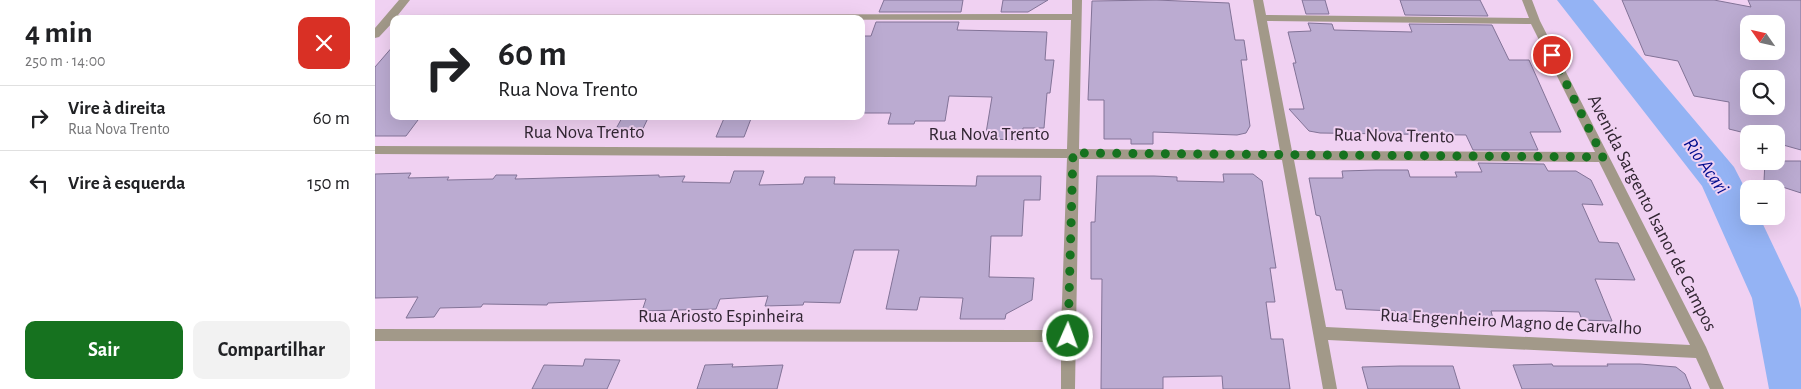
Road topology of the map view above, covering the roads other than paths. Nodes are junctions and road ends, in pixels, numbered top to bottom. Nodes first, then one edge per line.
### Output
1 (405, 0) edge
2 (1077, 0) edge
3 (1258, 0) edge
4 (1527, 0) edge
5 (392, 15) edge
6 (865, 17) edge
7 (1076, 17) junction
8 (390, 18) edge
9 (1261, 18) junction
10 (1535, 21) junction
11 (375, 35) edge
12 (375, 150) edge
13 (1073, 153) junction
14 (1287, 154) junction
15 (1603, 157) junction
16 (1320, 333) junction
17 (375, 335) edge
18 (1068, 336) junction
19 (1701, 352) junction
20 (1068, 389) edge
21 (1330, 389) edge
22 (1717, 389) edge

1 - 5 street
2 - 7 street
3 - 9 street
4 - 10 street, Avenida Sargento Isanor de Campos
6 - 7 street
7 - 13 street
8 - 11 street
9 - 10 street
9 - 14 street
10 - 15 street, Avenida Sargento Isanor de Campos
12 - 13 street, Rua Nova Trento
13 - 14 street, Rua Nova Trento
13 - 18 street
14 - 15 street, Rua Nova Trento
14 - 16 street
15 - 19 street, Avenida Sargento Isanor de Campos
16 - 19 street, Rua Engenheiro Magno de Carvalho
16 - 21 street
17 - 18 street, Rua Ariosto Espinheira
18 - 20 street
19 - 22 street, Avenida Sargento Isanor de Campos

